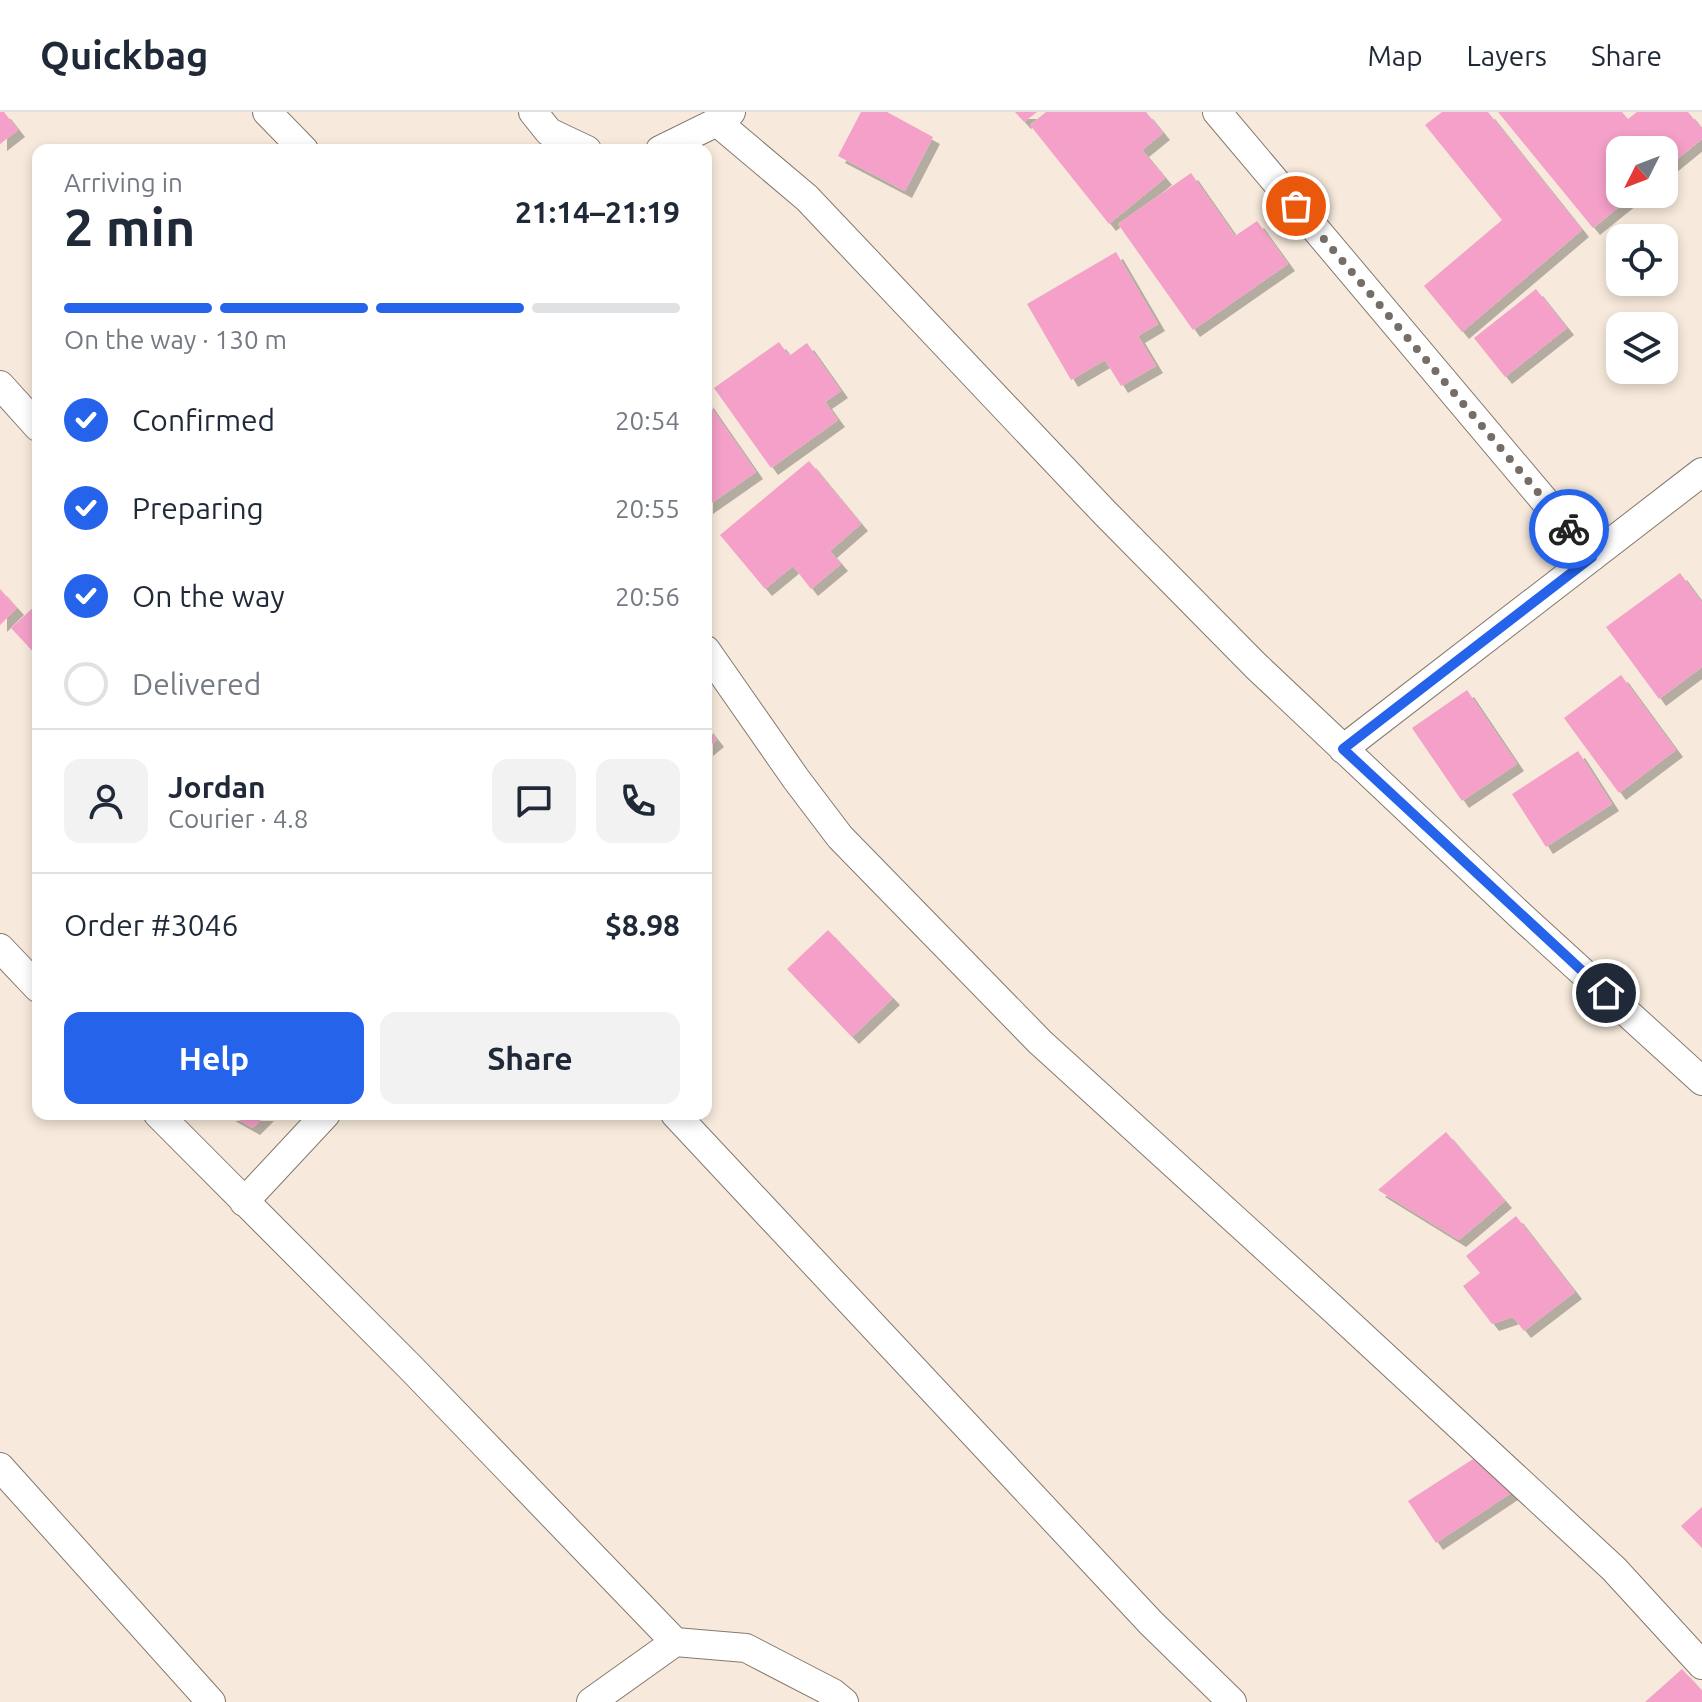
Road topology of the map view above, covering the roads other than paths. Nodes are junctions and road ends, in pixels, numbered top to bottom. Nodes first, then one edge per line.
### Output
1 (267, 112) edge
2 (533, 112) edge
3 (1217, 112) edge
4 (724, 117) edge
5 (298, 144) edge
6 (574, 144) edge
7 (672, 144) edge
8 (0, 385) edge
9 (32, 420) edge
10 (1702, 472) edge
11 (1592, 557) junction
12 (712, 659) edge
13 (1343, 749) junction
14 (0, 948) edge
15 (32, 982) edge
16 (1702, 1081) edge
17 (164, 1120) edge
18 (320, 1120) edge
19 (681, 1120) edge
20 (244, 1202) junction
21 (0, 1467) edge
22 (675, 1642) junction
23 (1702, 1665) edge
24 (211, 1702) edge
25 (591, 1702) edge
26 (844, 1702) edge
27 (1232, 1702) edge

1 - 5 street
2 - 6 street
3 - 11 street
4 - 7 street
4 - 13 street
8 - 9 street
10 - 11 street
11 - 13 street
12 - 23 street
13 - 16 street
14 - 15 street
17 - 20 street
18 - 20 street
19 - 27 street
20 - 22 street
21 - 24 street
22 - 25 street
22 - 26 street

